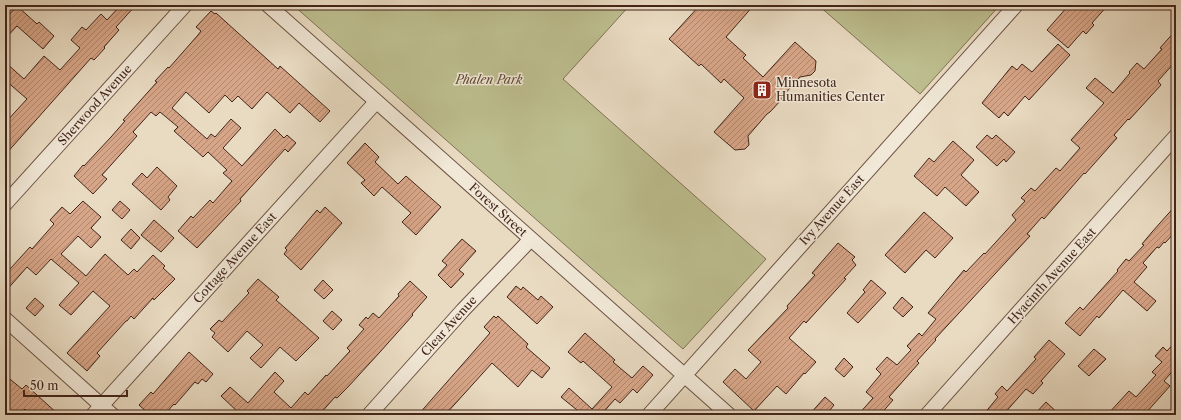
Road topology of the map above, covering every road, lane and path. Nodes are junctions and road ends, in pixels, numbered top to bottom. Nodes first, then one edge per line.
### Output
1 (185, 5) edge
2 (268, 5) edge
3 (1016, 5) edge
4 (376, 102) junction
5 (1176, 136) edge
6 (5, 204) edge
7 (531, 239) junction
8 (5, 319) edge
9 (684, 375) junction
10 (98, 410) edge
11 (112, 415) edge
12 (369, 415) edge
13 (649, 415) edge
14 (729, 415) edge
15 (927, 415) edge

1 - 6 street, Sherwood Avenue
2 - 4 street, Forest Street
3 - 9 street, Ivy Avenue East
4 - 7 street, Forest Street
4 - 10 street, Cottage Avenue East
5 - 15 street, Hyacinth Avenue East
7 - 9 street, Forest Street
7 - 12 street, Clear Avenue
8 - 10 street
9 - 13 street, Ivy Avenue East
9 - 14 street, Forest Street
10 - 11 street

